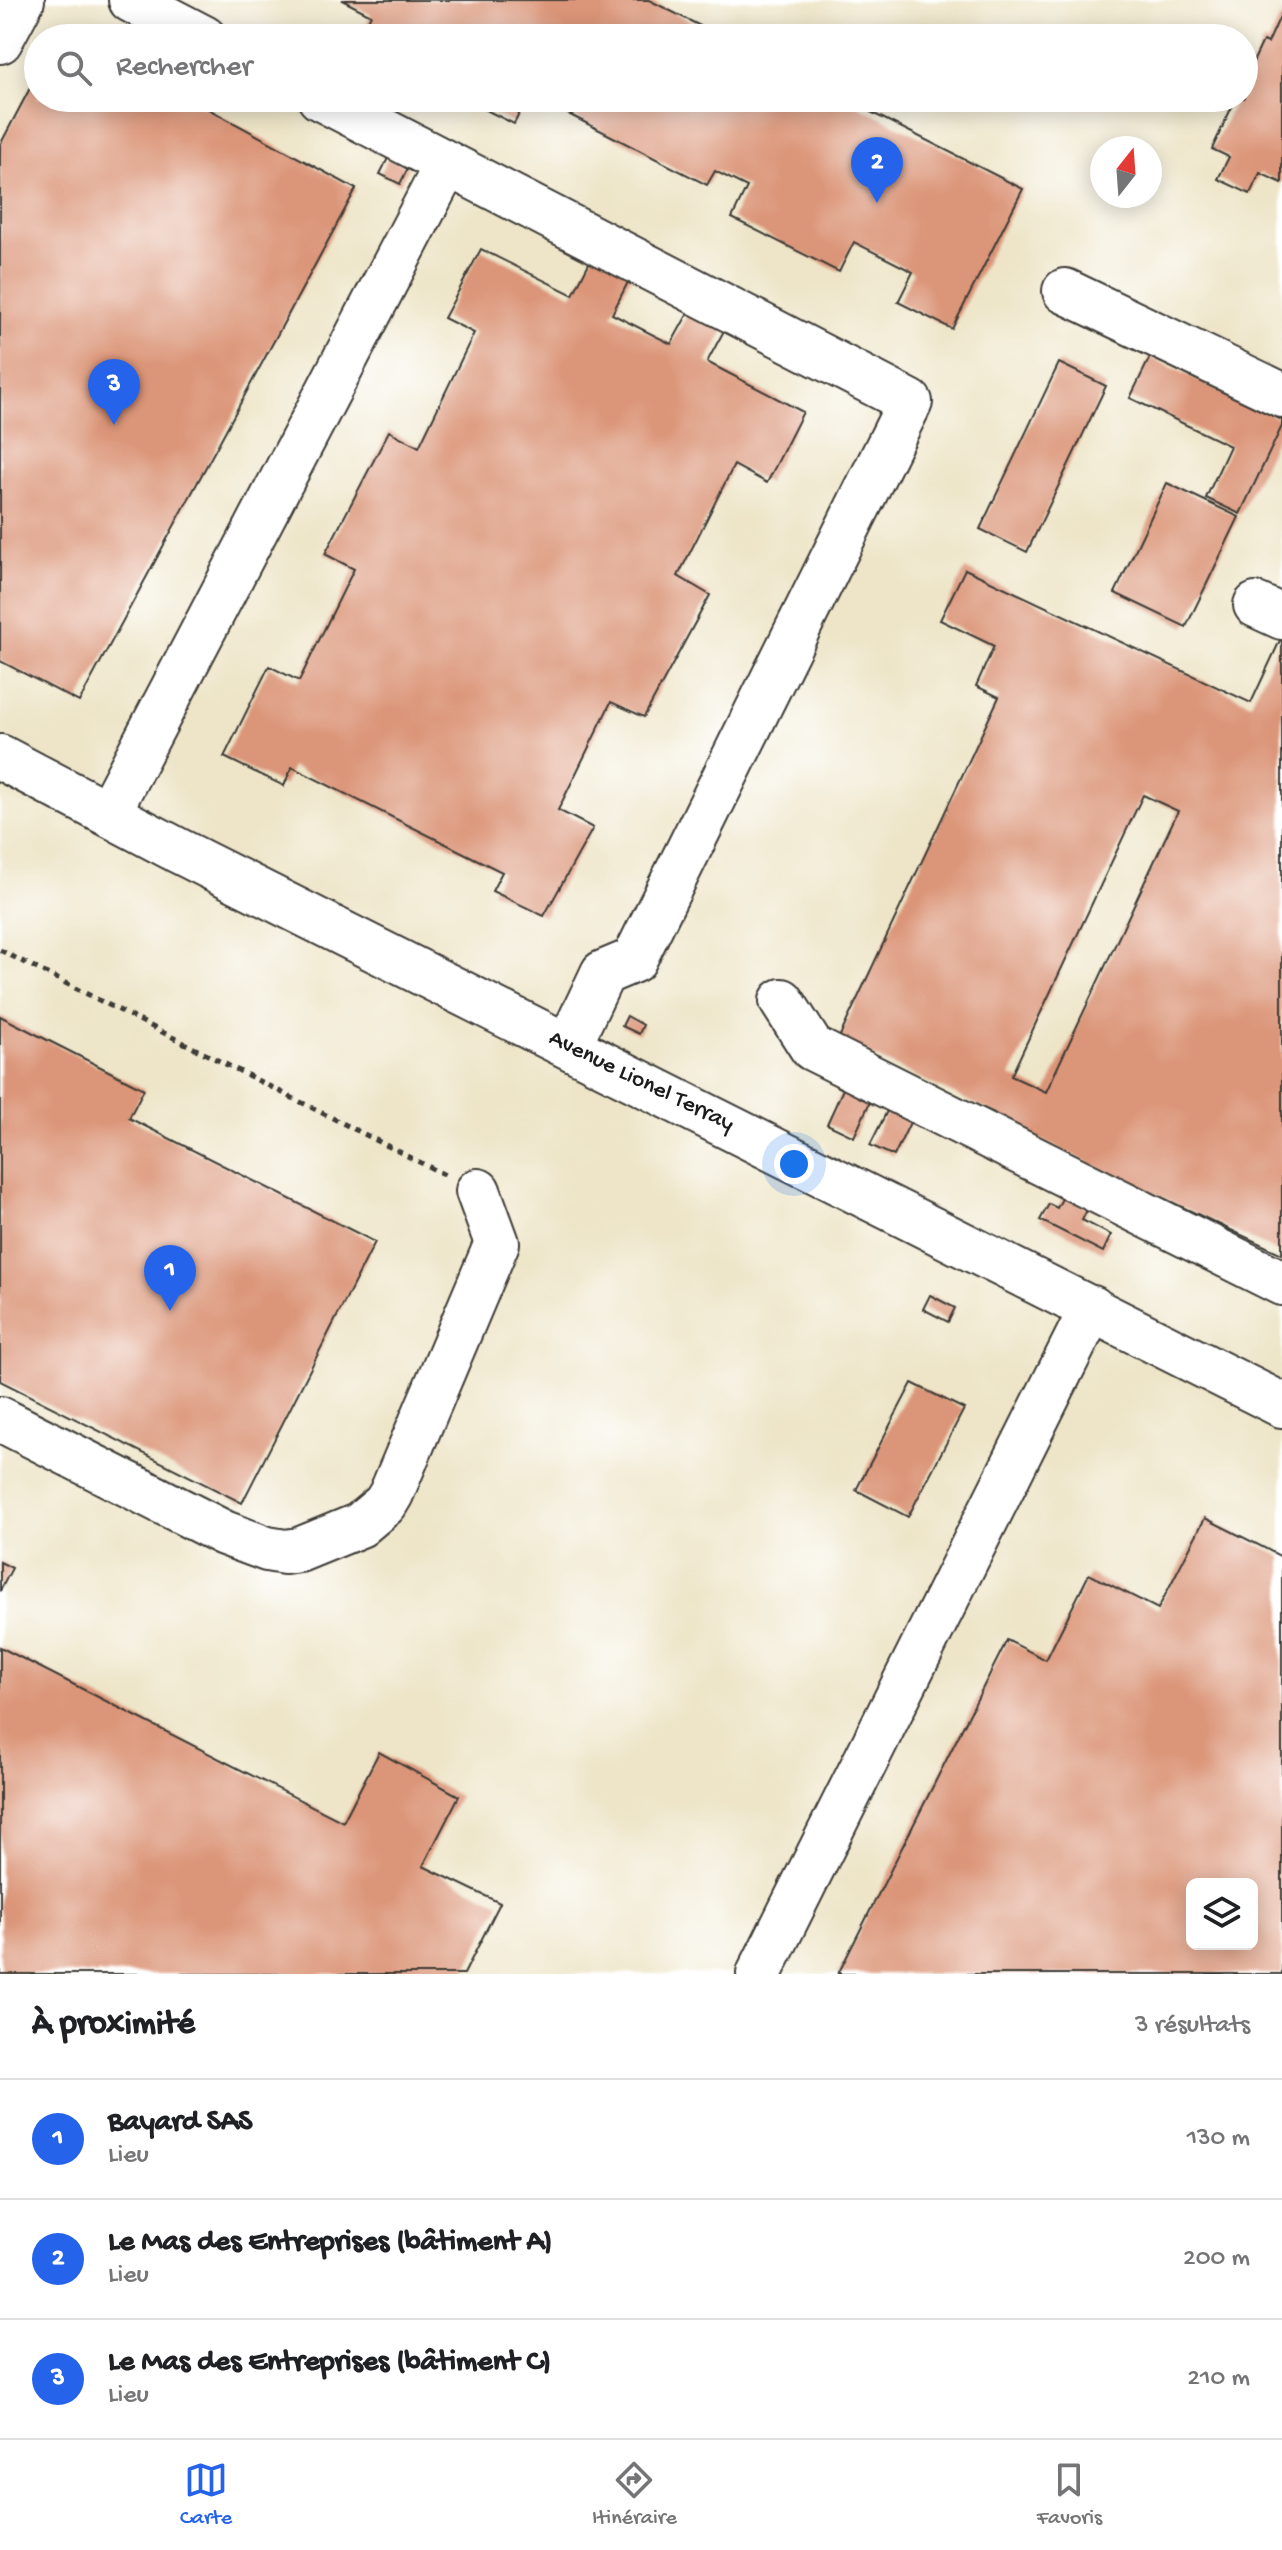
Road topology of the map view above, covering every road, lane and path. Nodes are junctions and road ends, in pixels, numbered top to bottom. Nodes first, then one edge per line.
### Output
1 (22, 0) edge
2 (131, 0) edge
3 (177, 24) edge
4 (0, 41) edge
5 (347, 112) edge
6 (447, 164) junction
7 (1065, 291) dead end
8 (1282, 395) edge
9 (0, 757) edge
10 (108, 813) junction
11 (0, 950) edge
12 (782, 1001) dead end
13 (569, 1045) junction
14 (478, 1191) joint
15 (1282, 1283) edge
16 (1092, 1308) junction
17 (1282, 1405) edge
18 (0, 1419) edge
19 (759, 1974) edge

1 - 4 street
2 - 3 street
5 - 6 street
6 - 10 street
6 - 13 street
7 - 8 street
9 - 10 street, Avenue Lionel Terray
10 - 13 street, Avenue Lionel Terray
11 - 14 path
12 - 15 street
13 - 16 street, Avenue Lionel Terray
14 - 18 street
16 - 17 street, Avenue Lionel Terray
16 - 19 street

